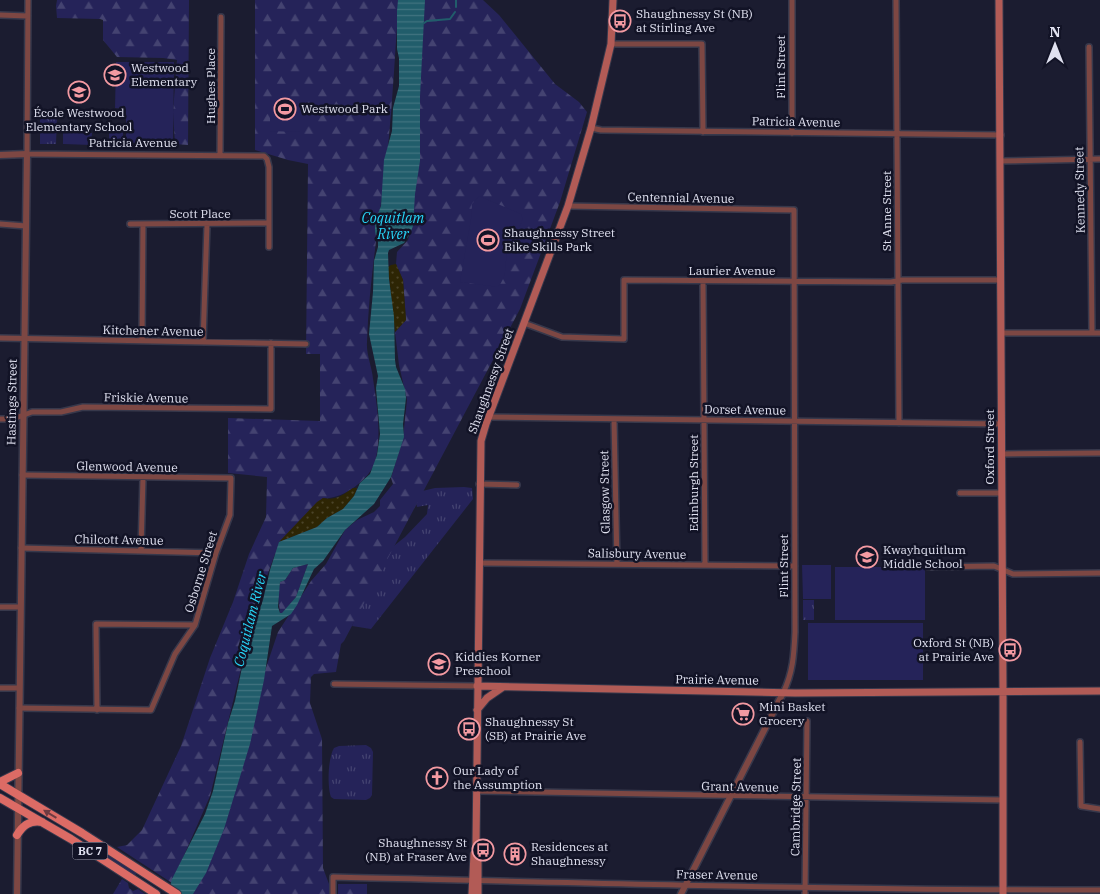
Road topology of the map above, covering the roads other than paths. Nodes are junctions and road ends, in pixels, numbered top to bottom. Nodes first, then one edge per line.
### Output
1 (28, 0) edge
2 (613, 0) edge
3 (792, 0) edge
4 (896, 0) edge
5 (999, 0) edge
6 (0, 15) edge
7 (28, 16) junction
8 (221, 18) dead end
9 (611, 44) junction
10 (1089, 47) dead end
11 (591, 128) junction
12 (703, 132) junction
13 (792, 133) junction
14 (896, 134) junction
15 (1001, 135) junction
16 (0, 154) edge
17 (27, 154) junction
18 (220, 155) junction
19 (1090, 160) junction
20 (1100, 160) edge
21 (1000, 162) junction
22 (568, 206) junction
23 (794, 210) joint
24 (0, 224) edge
25 (130, 224) dead end
26 (143, 224) junction
27 (269, 224) junction
28 (207, 225) junction
29 (26, 226) junction
30 (269, 247) dead end
31 (1001, 280) junction
32 (703, 281) junction
33 (794, 281) junction
34 (897, 281) junction
35 (524, 323) junction
36 (1002, 333) junction
37 (1092, 333) junction
38 (1100, 333) edge
39 (0, 338) edge
40 (24, 338) junction
41 (142, 340) junction
42 (203, 342) junction
43 (271, 343) junction
44 (306, 344) dead end
45 (23, 416) junction
46 (488, 417) junction
47 (0, 419) edge
48 (614, 419) junction
49 (704, 420) junction
50 (795, 421) junction
51 (899, 423) junction
52 (1002, 424) junction
53 (1100, 453) edge
54 (1002, 454) junction
55 (22, 476) junction
56 (143, 478) junction
57 (231, 478) joint
58 (479, 484) junction
59 (517, 485) dead end
60 (960, 493) dead end
61 (1002, 493) junction
62 (21, 548) junction
63 (141, 550) junction
64 (216, 552) junction
65 (479, 563) junction
66 (617, 564) junction
67 (705, 565) junction
68 (795, 566) junction
69 (928, 567) dead end
70 (1003, 570) junction
71 (1100, 573) edge
72 (0, 607) edge
73 (20, 607) junction
74 (195, 625) junction
75 (334, 684) dead end
76 (477, 686) junction
77 (504, 686) junction
78 (0, 688) edge
79 (19, 688) junction
80 (1100, 691) edge
81 (1004, 692) junction
82 (784, 693) junction
83 (19, 708) junction
84 (97, 710) junction
85 (477, 710) junction
86 (807, 721) dead end
87 (1080, 742) dead end
88 (18, 773) junction
89 (0, 783) edge
90 (476, 792) junction
91 (18, 795) junction
92 (729, 796) junction
93 (0, 798) edge
94 (806, 798) junction
95 (1003, 800) junction
96 (18, 808) junction
97 (1100, 808) edge
98 (43, 822) junction
99 (17, 835) junction
100 (475, 881) junction
101 (685, 884) junction
102 (805, 887) junction
103 (1100, 890) edge
104 (1002, 892) edge
105 (17, 894) edge
106 (156, 894) edge
107 (177, 894) edge
108 (333, 894) edge
109 (472, 894) edge
110 (478, 894) edge
111 (680, 894) edge
112 (805, 894) edge

1 - 7 street, Hastings Street
2 - 9 main road, Shaughnessy Street
3 - 13 street, Flint Street
4 - 14 street, St Anne Street
5 - 15 main road, Oxford Street
6 - 7 street
7 - 17 street, Hastings Street
8 - 18 street, Hughes Place
9 - 11 main road, Shaughnessy Street
9 - 12 street
10 - 19 street, Kennedy Street
11 - 12 street, Patricia Avenue
11 - 22 main road, Shaughnessy Street
12 - 13 street, Patricia Avenue
13 - 14 street, Patricia Avenue
14 - 15 street, Patricia Avenue
14 - 34 street, St Anne Street
15 - 21 main road, Oxford Street
16 - 17 street, Patricia Avenue
17 - 18 street, Patricia Avenue
17 - 29 street, Hastings Street
18 - 27 street, Patricia Avenue
19 - 20 street
19 - 21 street
19 - 37 street, Kennedy Street
21 - 31 main road, Oxford Street
22 - 23 street, Centennial Avenue
22 - 35 main road, Shaughnessy Street
23 - 33 street, Flint Street
24 - 29 street
25 - 26 street, Scott Place
26 - 28 street, Scott Place
26 - 41 street
27 - 28 street, Scott Place
27 - 30 street
28 - 42 street
29 - 40 street, Hastings Street
31 - 34 street, Laurier Avenue
31 - 36 main road, Oxford Street
32 - 33 street, Laurier Avenue
32 - 35 street, Laurier Avenue
32 - 49 street, Edinburgh Street
33 - 34 street, Laurier Avenue
33 - 50 street, Flint Street
34 - 51 street, St Anne Street
35 - 46 main road, Shaughnessy Street
36 - 37 street
36 - 52 main road, Oxford Street
37 - 38 street
39 - 40 street, Kitchener Avenue
40 - 41 street, Kitchener Avenue
40 - 45 street, Hastings Street
41 - 42 street, Kitchener Avenue
42 - 43 street, Kitchener Avenue
43 - 44 street, Kitchener Avenue
43 - 45 street, Friskie Avenue
45 - 47 street, Friskie Avenue
45 - 55 street, Hastings Street
46 - 48 street, Dorset Avenue
46 - 58 main road, Shaughnessy Street
48 - 49 street, Dorset Avenue
48 - 66 street, Glasgow Street
49 - 50 street, Dorset Avenue
49 - 67 street, Edinburgh Street
50 - 51 street, Dorset Avenue
50 - 68 street, Flint Street
51 - 52 street, Dorset Avenue
52 - 54 main road, Oxford Street
53 - 54 street
54 - 61 main road, Oxford Street
55 - 56 street, Glenwood Avenue
55 - 62 street, Hastings Street
56 - 57 street, Glenwood Avenue
56 - 63 street
57 - 64 street, Osborne Street
58 - 59 street
58 - 65 main road, Shaughnessy Street
60 - 61 street
61 - 70 main road, Oxford Street
62 - 63 street, Chilcott Avenue
62 - 73 street, Hastings Street
63 - 64 street, Chilcott Avenue
64 - 74 street, Osborne Street
65 - 66 street, Salisbury Avenue
65 - 76 main road, Shaughnessy Street
66 - 67 street, Salisbury Avenue
67 - 68 street, Salisbury Avenue
68 - 82 street, Flint Street
69 - 70 street
70 - 71 street
70 - 81 main road, Oxford Street
72 - 73 street
73 - 79 street, Hastings Street
74 - 84 street, Osborne Street
74 - 84 street
75 - 76 street, Prairie Avenue
76 - 77 main road, Prairie Avenue
76 - 85 main road, Shaughnessy Street
77 - 82 main road, Prairie Avenue
77 - 85 main road
78 - 79 street
79 - 83 street, Hastings Street
80 - 81 main road, Prairie Avenue
81 - 82 main road, Prairie Avenue
81 - 95 main road, Oxford Street
82 - 92 street, Flint Street
83 - 84 street, Osborne Street
83 - 88 street, Hastings Street
85 - 90 main road, Shaughnessy Street
86 - 94 street, Cambridge Street
87 - 97 street
88 - 89 main road
88 - 91 street, Hastings Street
89 - 91 main road, BC 7
90 - 92 street, Grant Avenue
90 - 100 main road, Shaughnessy Street
91 - 96 street, Hastings Street
107 -> 91 main road, BC 7
92 - 94 street, Grant Avenue
92 - 101 street, Flint Street
93 - 96 main road, BC 7
94 - 95 street, Grant Avenue
94 - 102 street, Cambridge Street
95 - 104 main road, Oxford Street
96 - 98 main road, BC 7
96 - 99 street, Hastings Street
98 - 99 main road
98 - 106 main road, BC 7
99 - 105 street, Hastings Street
100 - 101 street, Fraser Avenue
100 - 108 street, Fraser Avenue
100 - 109 main road, Shaughnessy Street
100 - 110 main road, Shaughnessy Street
101 - 102 street, Fraser Avenue
101 - 111 street, Flint Street
102 - 104 street, Fraser Avenue
102 - 112 street, Cambridge Street
103 - 104 street, Fraser Avenue

